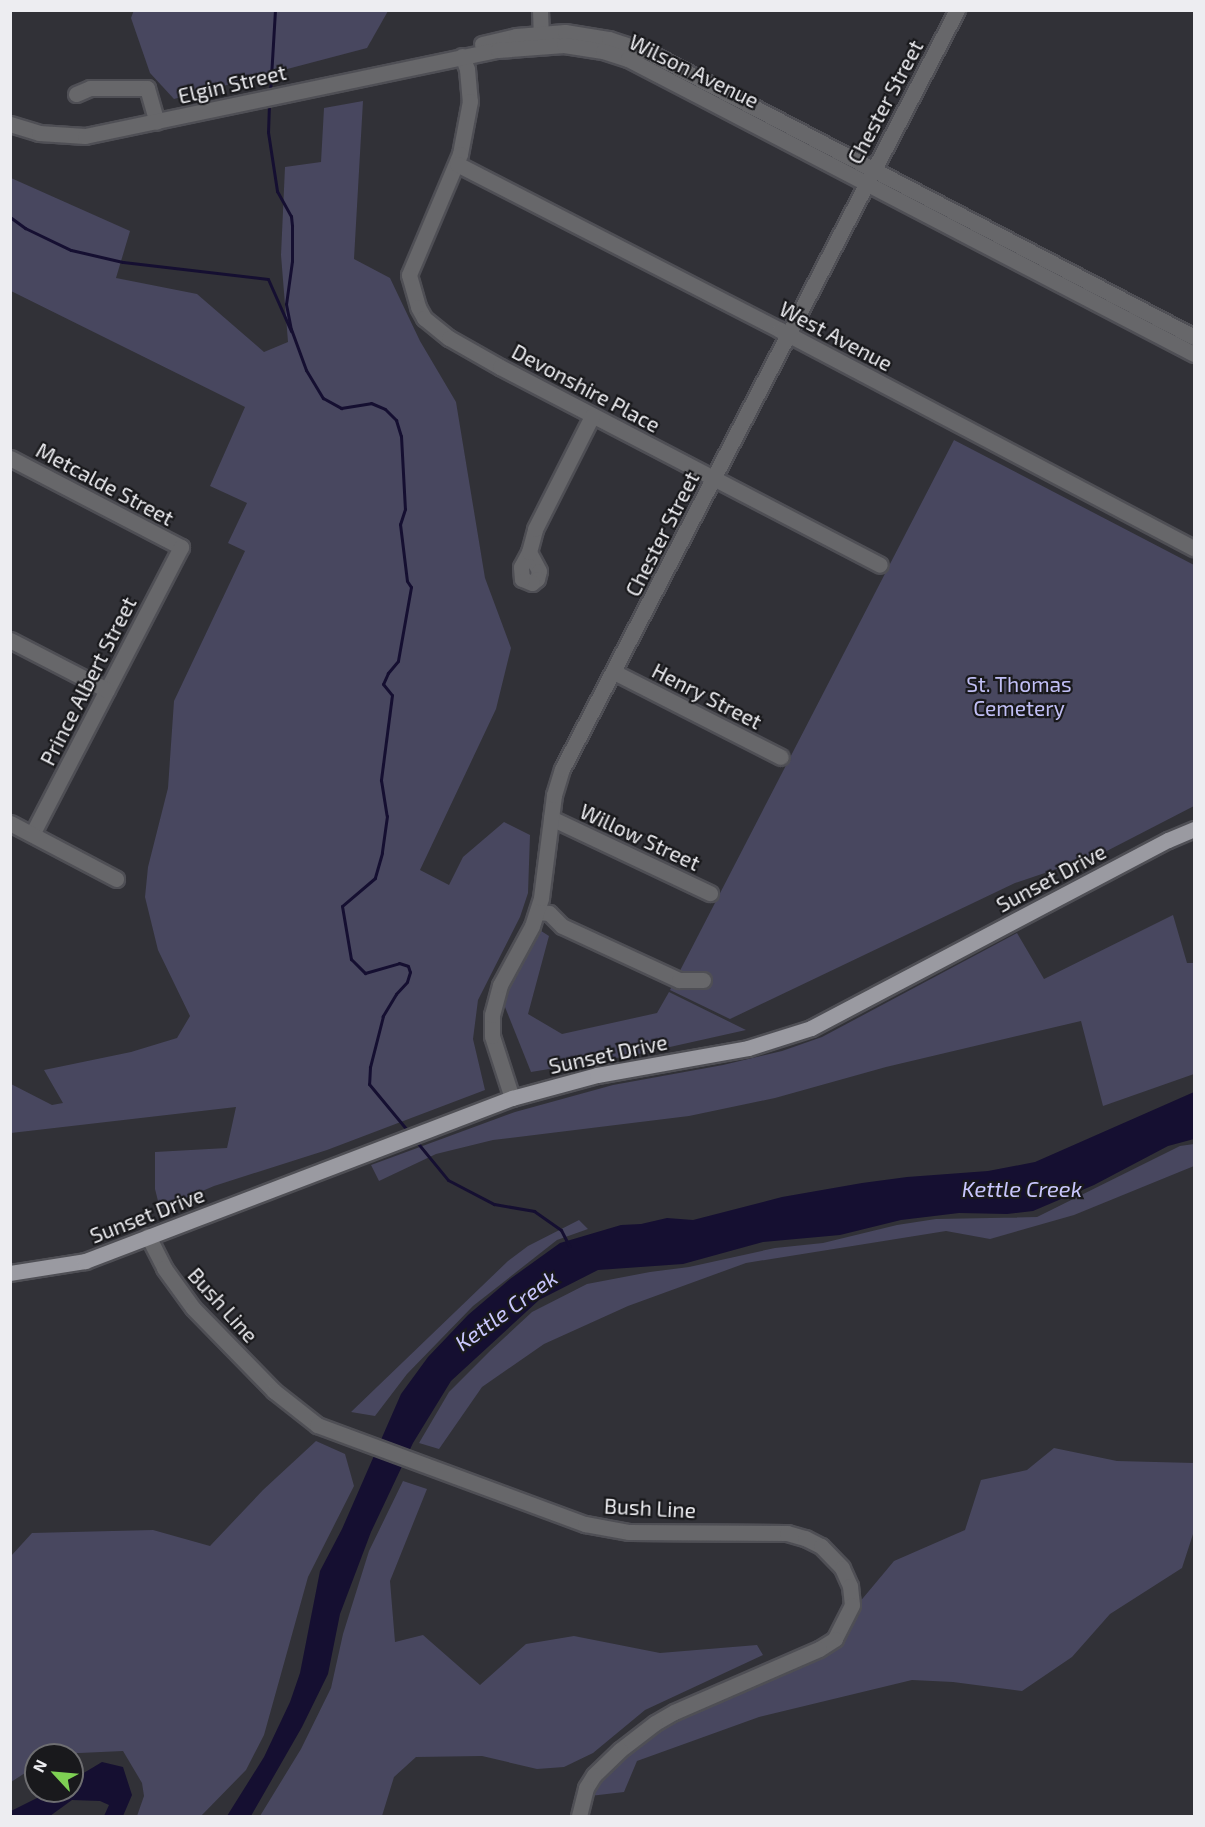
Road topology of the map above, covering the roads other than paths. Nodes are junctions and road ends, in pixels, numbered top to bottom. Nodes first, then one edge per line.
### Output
1 (540, 10) edge
2 (951, 12) edge
3 (541, 39) junction
4 (462, 56) junction
5 (76, 94) dead end
6 (157, 122) junction
7 (10, 124) edge
8 (457, 164) junction
9 (873, 168) junction
10 (866, 184) junction
11 (788, 334) junction
12 (1185, 338) edge
13 (1194, 354) edge
14 (592, 416) junction
15 (10, 458) edge
16 (714, 479) junction
17 (181, 547) joint
18 (1194, 548) edge
19 (529, 552) dead end
20 (880, 565) dead end
21 (10, 640) edge
22 (614, 672) junction
23 (107, 690) junction
24 (781, 758) dead end
25 (551, 818) junction
26 (10, 823) edge
27 (1194, 829) edge
28 (32, 834) junction
29 (116, 879) dead end
30 (710, 893) dead end
31 (537, 912) junction
32 (704, 980) dead end
33 (512, 1098) junction
34 (148, 1236) junction
35 (10, 1273) edge
36 (579, 1816) edge

1 - 3 street
2 - 9 street, Chester Street
3 - 4 street, Wilson Avenue
3 - 9 street, Wilson Avenue
3 - 10 street, Wilson Avenue
4 - 6 street, Elgin Street
4 - 8 street, Devonshire Place
5 - 6 street
6 - 7 street, Elgin Street
8 - 11 street, West Avenue
8 - 14 street, Devonshire Place
9 - 10 street, Chester Street
9 - 12 street, Wilson Avenue
10 - 11 street, Chester Street
10 - 12 street, Wilson Avenue
11 - 16 street, Chester Street
11 - 18 street, West Avenue
12 - 13 street, Wilson Avenue
14 - 16 street, Devonshire Place
14 - 19 street
15 - 17 street, Metcalde Street
16 - 20 street, Devonshire Place
16 - 22 street, Chester Street
17 - 23 street, Prince Albert Street
21 - 23 street
22 - 24 street, Henry Street
22 - 25 street, Chester Street
23 - 28 street, Prince Albert Street
25 - 30 street, Willow Street
25 - 31 street, Chester Street
26 - 28 street
27 - 33 main road, Sunset Drive
28 - 29 street
31 - 32 street
31 - 33 street, Chester Street
33 - 34 main road, Sunset Drive
34 - 35 main road, Sunset Drive
34 - 36 street, Bush Line

